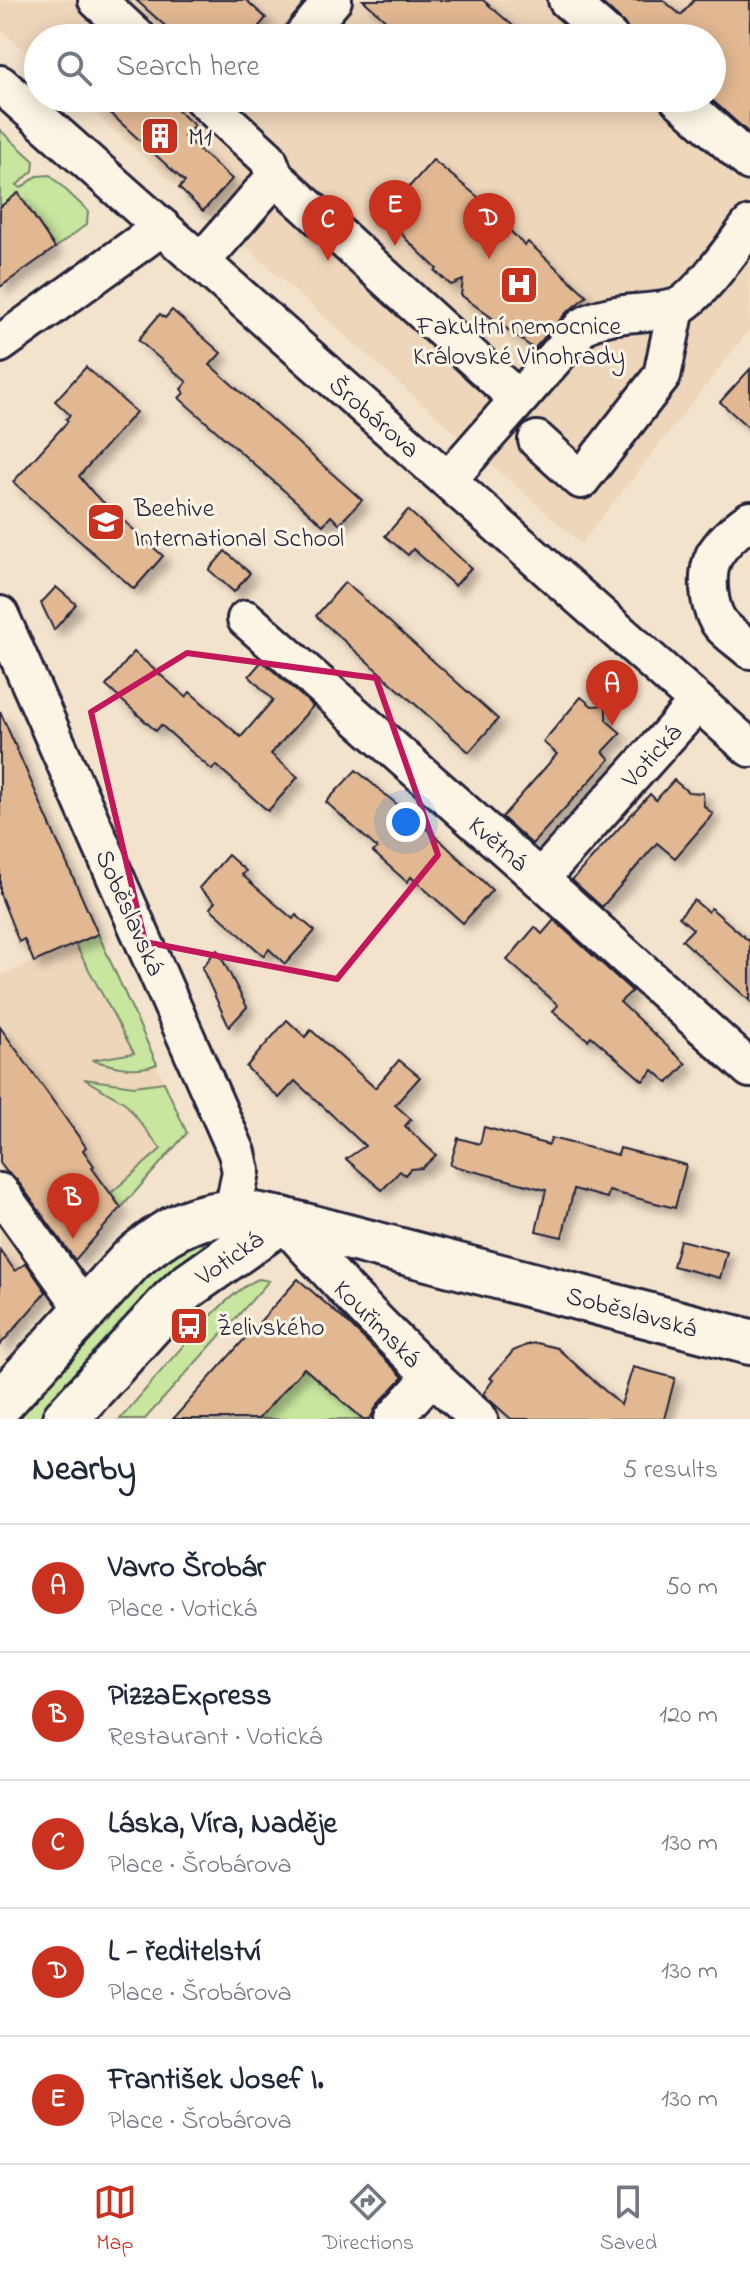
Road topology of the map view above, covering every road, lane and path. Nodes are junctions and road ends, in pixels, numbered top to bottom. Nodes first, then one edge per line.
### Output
1 (97, 0) edge
2 (333, 0) edge
3 (567, 0) edge
4 (123, 24) edge
5 (313, 24) edge
6 (594, 24) edge
7 (0, 84) edge
8 (24, 105) edge
9 (32, 112) edge
10 (231, 112) edge
11 (694, 112) edge
12 (750, 162) edge
13 (275, 177) junction
14 (750, 225) edge
15 (162, 227) junction
16 (201, 262) junction
17 (676, 308) junction
18 (0, 344) edge
19 (518, 399) junction
20 (537, 440) dead end
21 (448, 480) junction
22 (750, 520) edge
23 (0, 615) edge
24 (246, 619) dead end
25 (750, 650) edge
26 (698, 702) junction
27 (750, 748) edge
28 (540, 879) junction
29 (750, 1069) edge
30 (0, 1192) edge
31 (233, 1212) junction
32 (282, 1220) junction
33 (85, 1310) junction
34 (750, 1342) edge
35 (431, 1377) junction
36 (0, 1404) edge
37 (65, 1419) edge
38 (393, 1419) edge
39 (479, 1419) edge

1 - 4 street
2 - 5 street
3 - 6 street
7 - 8 street, Šrobárova
9 - 15 street, Šrobárova
10 - 13 street
11 - 12 street
13 - 16 street
13 - 19 street
14 - 17 street
15 - 16 street, Šrobárova
15 - 18 street
16 - 21 street, Šrobárova
17 - 19 street
17 - 20 street
19 - 21 street
21 - 26 street, Šrobárova
22 - 25 street
23 - 31 street, Soběslavská
24 - 28 street, Květná
26 - 27 street, Šrobárova
26 - 28 street, Votická
28 - 29 street, Květná
30 - 33 street
31 - 32 main road, Votická
31 - 33 main road, Votická
32 - 34 main road, Soběslavská
32 - 35 street, Kouřimská
32 - 37 main road, Votická
33 - 36 main road, Votická
35 - 38 street
35 - 39 street, Kouřimská

